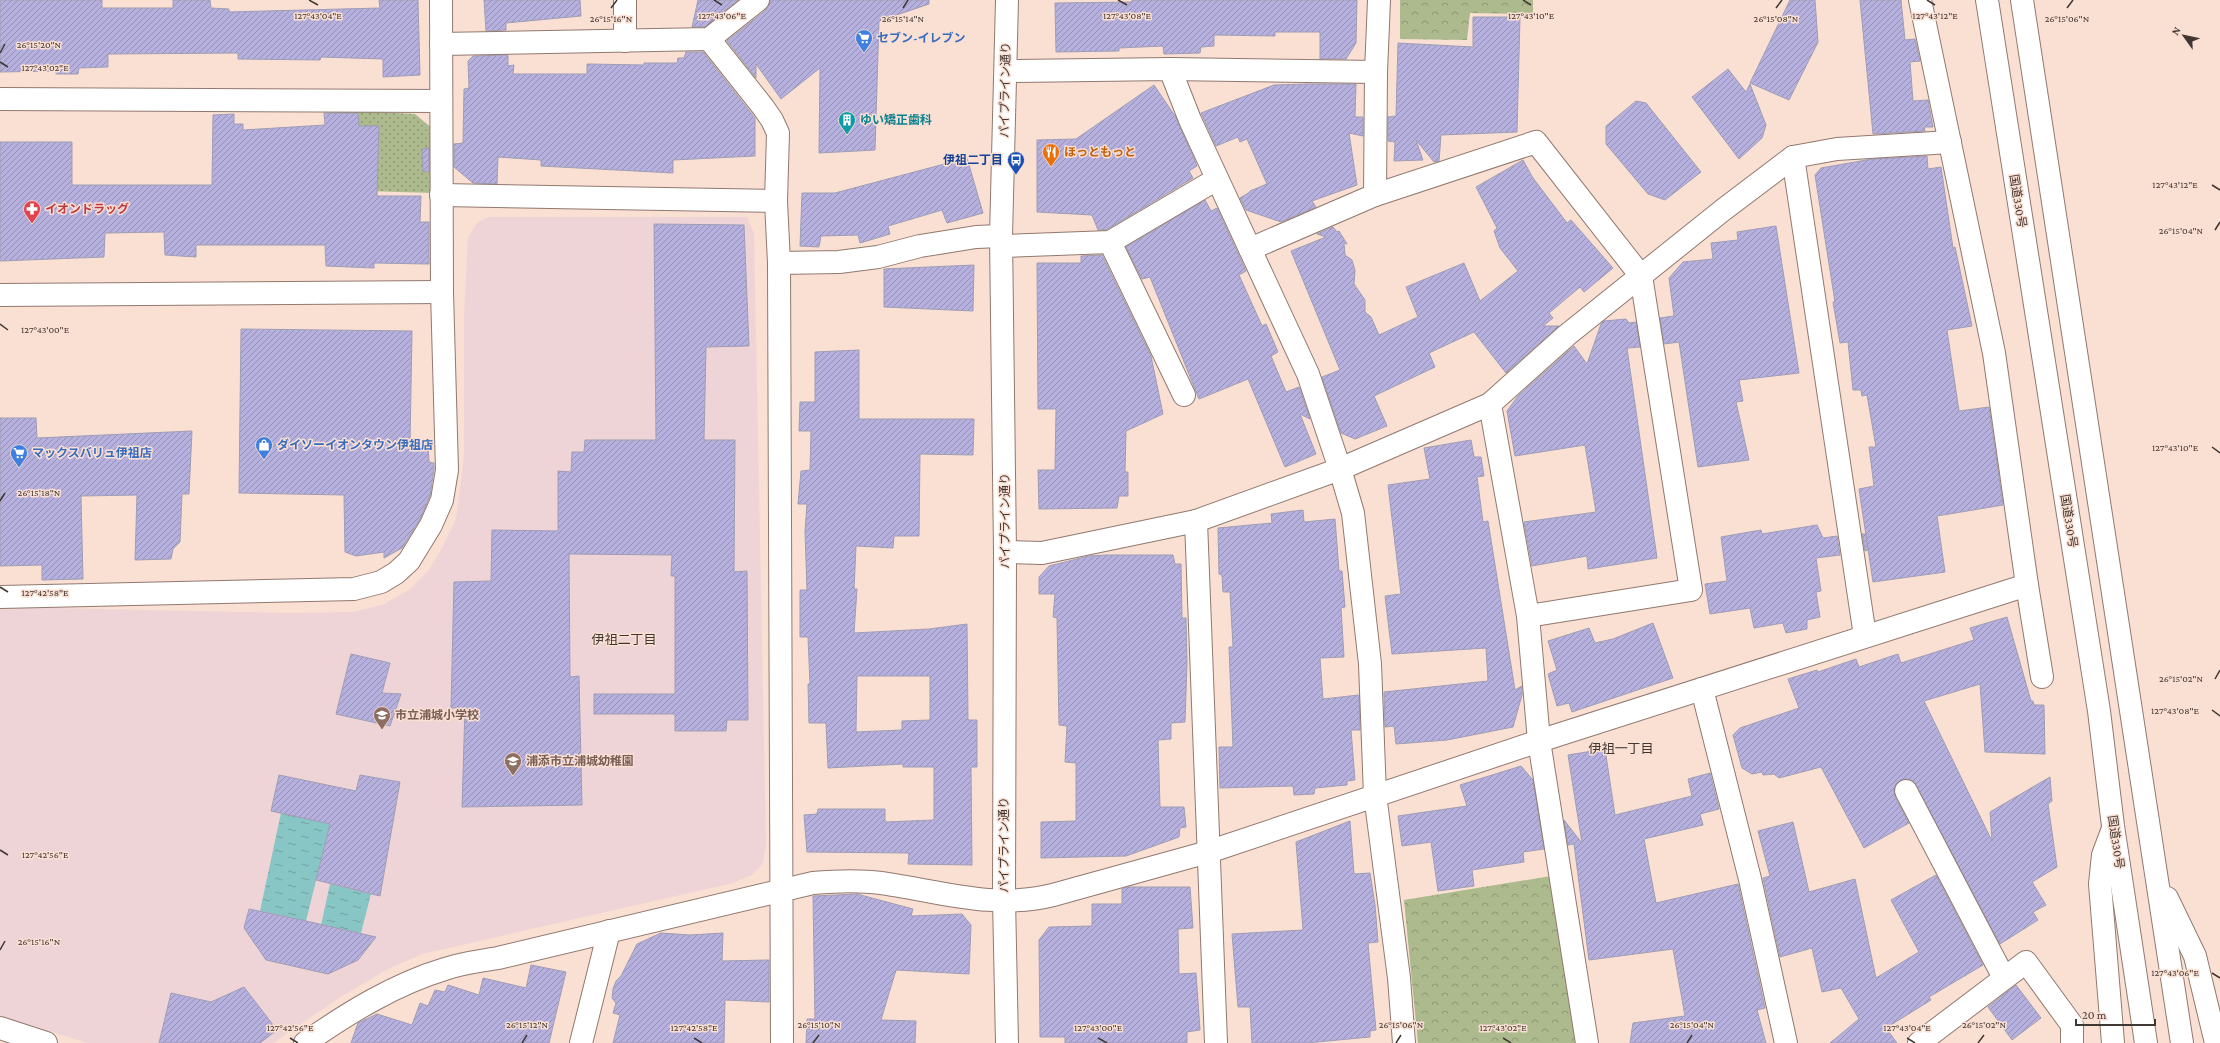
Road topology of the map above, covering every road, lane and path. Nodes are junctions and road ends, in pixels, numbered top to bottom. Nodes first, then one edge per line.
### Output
1 (441, 0) edge
2 (625, 0) edge
3 (758, 0) edge
4 (1007, 0) edge
5 (1379, 0) edge
6 (1920, 0) edge
7 (1987, 0) edge
8 (2022, 0) edge
9 (709, 39) junction
10 (625, 41) junction
11 (441, 44) junction
12 (1170, 69) junction
13 (1006, 71) junction
14 (1376, 72) junction
15 (0, 99) edge
16 (441, 101) junction
17 (1950, 142) junction
18 (1794, 157) junction
19 (1217, 179) junction
20 (441, 195) junction
21 (1375, 195) junction
22 (776, 201) junction
23 (1002, 241) junction
24 (1110, 242) junction
25 (1250, 249) junction
26 (779, 263) junction
27 (1641, 276) junction
28 (442, 292) junction
29 (0, 295) edge
30 (1184, 396) dead end
31 (1490, 404) junction
32 (1340, 469) junction
33 (1196, 522) junction
34 (1005, 552) junction
35 (2027, 585) junction
36 (0, 597) edge
37 (1528, 616) junction
38 (1865, 636) junction
39 (2042, 677) dead end
40 (1702, 689) junction
41 (1539, 741) junction
42 (1906, 791) dead end
43 (1375, 795) junction
44 (2113, 826) junction
45 (1208, 852) junction
46 (2158, 881) junction
47 (781, 891) junction
48 (1004, 899) junction
49 (609, 931) junction
50 (2004, 978) junction
51 (0, 1028) edge
52 (46, 1043) edge
53 (305, 1043) edge
54 (582, 1043) edge
55 (782, 1043) edge
56 (1007, 1043) edge
57 (1216, 1043) edge
58 (1404, 1043) edge
59 (1587, 1043) edge
60 (1786, 1043) edge
61 (1919, 1043) edge
62 (2072, 1043) edge
63 (2113, 1043) edge
64 (2146, 1043) edge
65 (2182, 1043) edge
66 (2216, 1043) edge

1 - 11 main road
2 - 10 main road
3 - 9 main road
4 - 13 main road, パイプライン通り
5 - 14 main road
6 - 17 main road
7 - 44 main road, 国道330号
8 - 46 main road
9 - 10 main road
9 - 22 main road
10 - 11 main road
11 - 16 main road
12 - 13 main road
12 - 14 main road
12 - 19 main road
13 - 23 main road, パイプライン通り
14 - 21 main road
15 - 16 main road
16 - 20 main road
17 - 18 main road
17 - 35 main road
18 - 27 main road
18 - 38 main road
19 - 24 main road
19 - 25 main road
20 - 22 main road
20 - 28 main road
21 - 25 main road
21 - 27 main road
22 - 26 main road
23 - 24 main road
23 - 26 main road
23 - 34 main road, パイプライン通り
24 - 30 main road
25 - 32 main road
26 - 47 main road
27 - 31 main road
27 - 37 main road
28 - 29 main road
28 - 36 main road
31 - 32 main road
31 - 37 main road
32 - 33 main road
32 - 43 main road
33 - 34 main road
33 - 45 main road
34 - 48 main road, パイプライン通り
35 - 38 main road
35 - 39 main road
37 - 41 main road
38 - 40 main road
40 - 41 main road
40 - 60 main road
41 - 43 main road
41 - 59 main road
42 - 50 main road
43 - 45 main road
43 - 58 main road
44 - 63 main road
44 - 64 main road, 国道330号
45 - 48 main road
45 - 57 main road
46 - 65 main road
46 - 66 main road
47 - 48 main road
47 - 49 main road
47 - 55 main road
48 - 56 main road, パイプライン通り
49 - 53 main road
49 - 54 main road
50 - 61 main road
50 - 62 main road
51 - 52 main road

